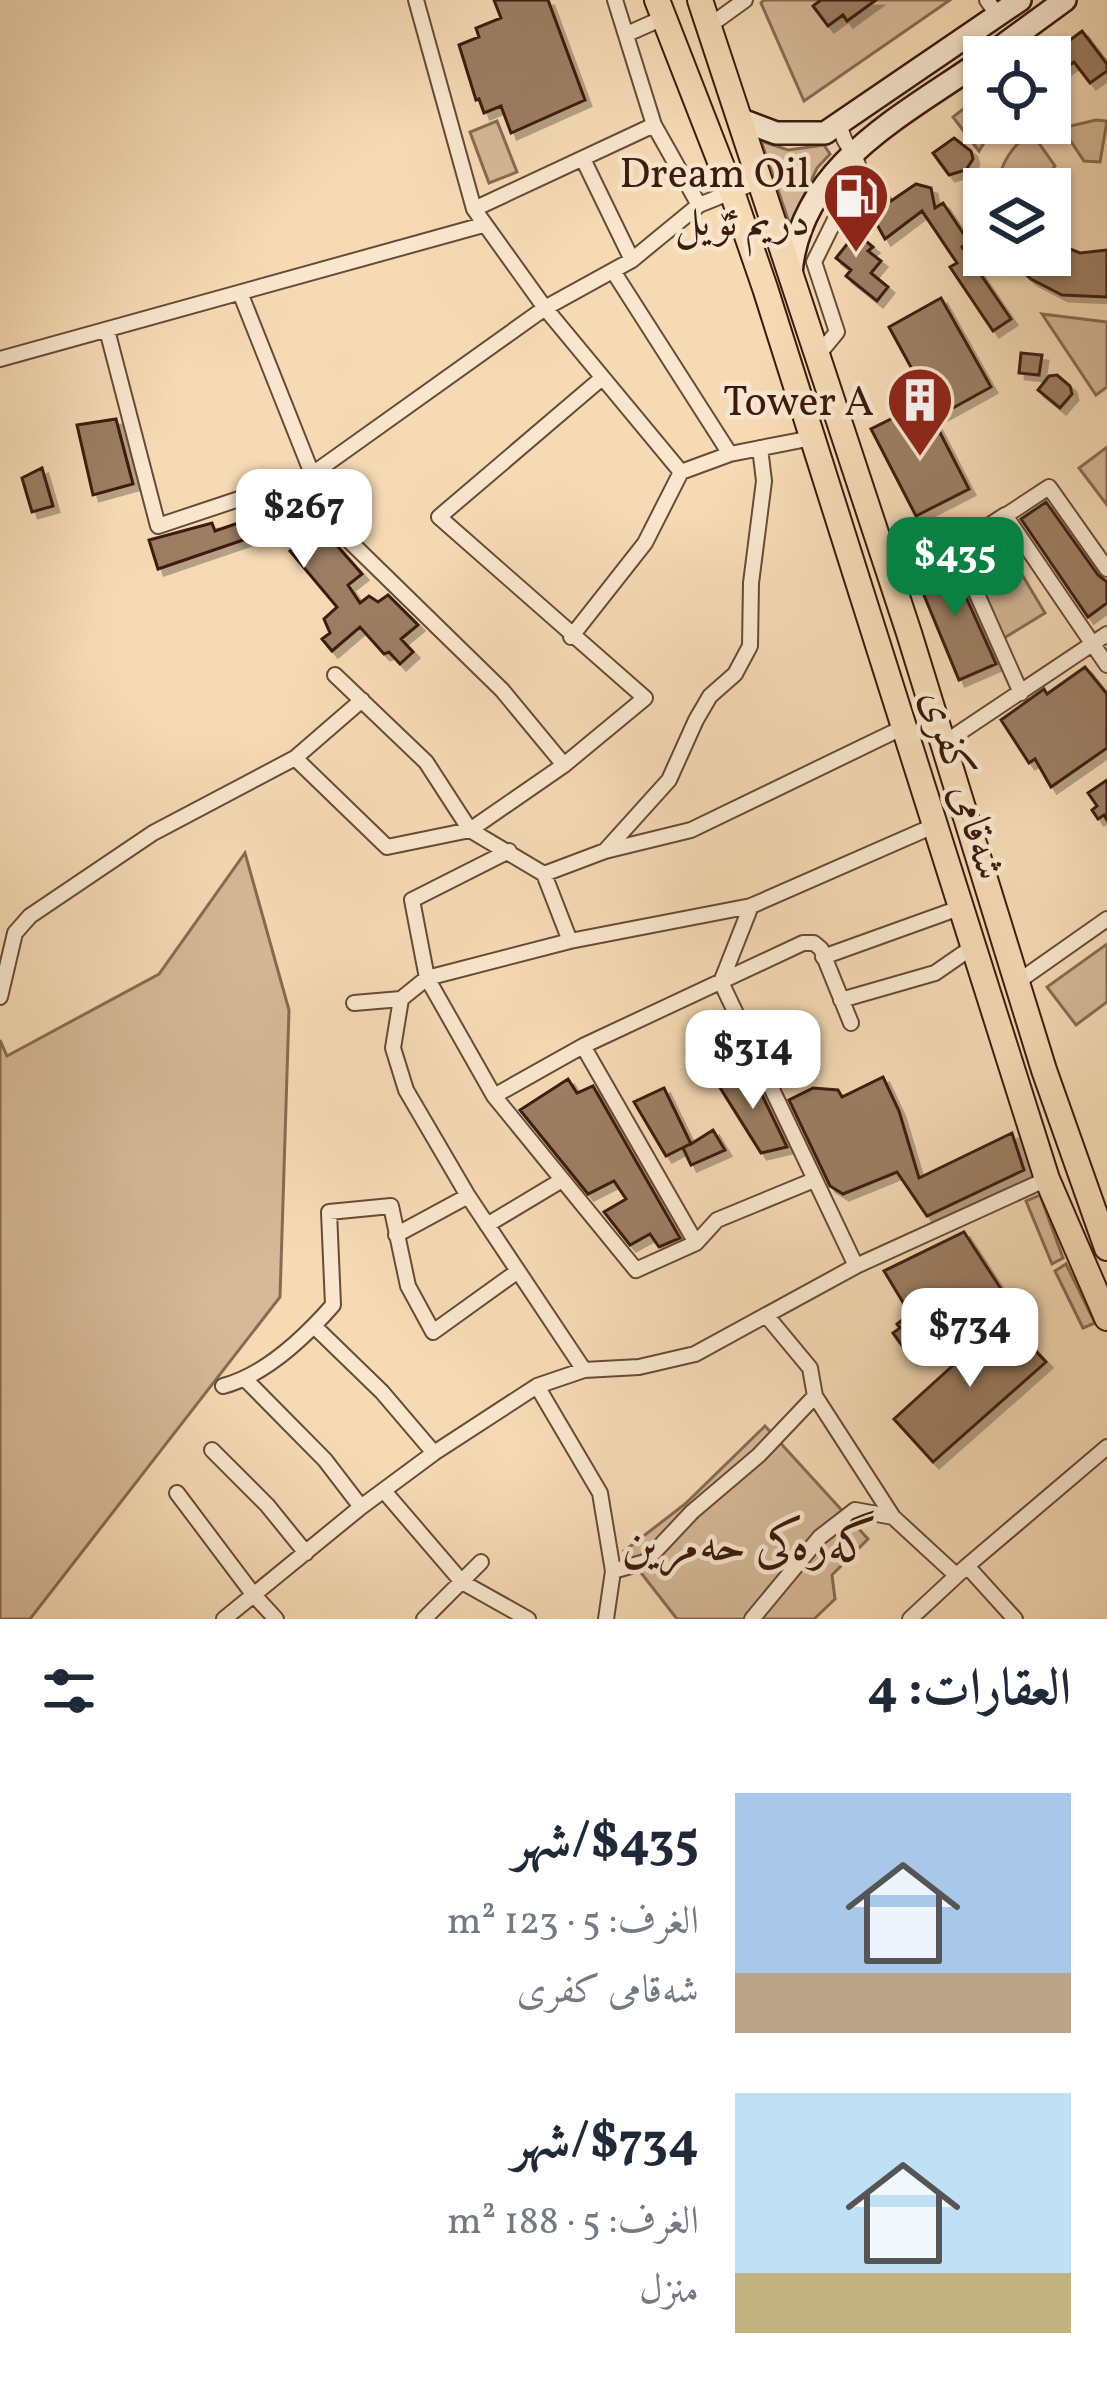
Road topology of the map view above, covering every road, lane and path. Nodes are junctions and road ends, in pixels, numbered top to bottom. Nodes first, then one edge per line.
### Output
1 (416, 0) edge
2 (615, 0) edge
3 (700, 0) edge
4 (745, 0) edge
5 (1020, 0) edge
6 (1065, 0) edge
7 (993, 8) edge
8 (660, 9) edge
9 (709, 26) junction
10 (626, 34) junction
11 (1015, 36) edge
12 (963, 74) edge
13 (739, 119) junction
14 (654, 125) junction
15 (841, 125) junction
16 (853, 152) junction
17 (583, 159) junction
18 (760, 181) junction
19 (733, 194) junction
20 (699, 206) junction
21 (474, 209) junction
22 (483, 225) junction
23 (632, 260) junction
24 (613, 271) junction
25 (791, 274) junction
26 (241, 295) junction
27 (545, 308) junction
28 (107, 330) junction
29 (818, 355) junction
30 (0, 358) edge
31 (602, 378) junction
32 (812, 438) junction
33 (760, 448) junction
34 (730, 454) junction
35 (681, 472) junction
36 (311, 475) junction
37 (1005, 516) junction
38 (1107, 569) edge
39 (1107, 634) edge
40 (572, 637) junction
41 (1093, 644) junction
42 (1107, 665) edge
43 (335, 675) dead end
44 (1022, 693) junction
45 (362, 700) junction
46 (906, 726) junction
47 (944, 743) junction
48 (295, 758) junction
49 (564, 766) junction
50 (938, 824) junction
51 (470, 830) junction
52 (509, 851) junction
53 (604, 851) junction
54 (544, 874) junction
55 (751, 906) junction
56 (962, 907) junction
57 (1107, 919) edge
58 (571, 941) junction
59 (974, 946) junction
60 (823, 957) junction
61 (427, 979) junction
62 (721, 982) junction
63 (1016, 983) junction
64 (0, 997) edge
65 (401, 999) junction
66 (841, 1000) junction
67 (354, 1003) dead end
68 (850, 1023) dead end
69 (583, 1046) junction
70 (494, 1096) junction
71 (1047, 1179) junction
72 (562, 1180) junction
73 (814, 1180) junction
74 (468, 1196) junction
75 (487, 1225) junction
76 (396, 1235) junction
77 (696, 1243) junction
78 (1107, 1248) edge
79 (856, 1266) junction
80 (518, 1271) junction
81 (766, 1315) junction
82 (1107, 1318) edge
83 (314, 1326) junction
84 (584, 1370) junction
85 (246, 1380) junction
86 (223, 1386) dead end
87 (537, 1386) junction
88 (815, 1396) junction
89 (1107, 1448) edge
90 (212, 1450) dead end
91 (434, 1453) junction
92 (384, 1491) junction
93 (177, 1493) dead end
94 (361, 1507) junction
95 (893, 1517) junction
96 (306, 1553) junction
97 (481, 1562) dead end
98 (961, 1570) junction
99 (613, 1571) junction
100 (462, 1582) junction
101 (253, 1594) junction
102 (224, 1619) edge
103 (276, 1619) edge
104 (424, 1619) edge
105 (528, 1619) edge
106 (606, 1619) edge
107 (752, 1619) edge
108 (910, 1619) edge
109 (1015, 1619) edge

1 - 21 street
2 - 10 street
3 - 9 highway, شەقامی کفری
4 - 9 street
5 - 7 main road
6 - 11 main road
7 - 15 main road
8 - 10 street
8 - 19 highway, شەقامی کفری
9 - 13 highway, شەقامی کفری
10 - 14 street
12 - 16 main road
13 - 15 main road
13 - 18 highway, شەقامی کفری
14 - 17 street
14 - 20 street
15 - 16 street
16 - 25 main road
16 - 29 street
17 - 21 street
17 - 23 street
18 - 19 street
18 - 25 highway, شەقامی کفری
19 - 20 street
19 - 32 highway, شەقامی کفری
20 - 23 street
21 - 22 street
22 - 26 street
22 - 27 street
23 - 24 street
24 - 27 street
24 - 34 street
25 - 29 highway, شەقامی کفری
26 - 28 street
26 - 36 street
27 - 31 street
27 - 36 street
28 - 30 street
28 - 36 street
29 - 47 highway, شەقامی کفری
31 - 35 street
31 - 40 street
32 - 33 street
32 - 46 highway, شەقامی کفری
33 - 34 street
33 - 53 street
34 - 35 street
35 - 40 street
36 - 49 street
37 - 38 street
37 - 41 street
37 - 44 street
39 - 41 street
40 - 49 street
41 - 42 street
41 - 44 street
43 - 45 street
44 - 47 street
45 - 48 street
45 - 51 street
46 - 50 highway, شەقامی کفری
46 - 53 street
47 - 63 highway, شەقامی کفری
48 - 51 street
48 - 64 street
49 - 51 street
50 - 55 street
50 - 56 highway, شەقامی کفری
51 - 52 street
52 - 54 street
52 - 61 street
53 - 54 street
54 - 58 street
55 - 58 street
55 - 62 street
56 - 59 highway, شەقامی کفری
56 - 60 street
57 - 63 street
58 - 61 street
59 - 66 street
59 - 71 highway, شەقامی کفری
60 - 62 street
60 - 66 street
61 - 65 street
61 - 70 street
62 - 69 street
62 - 73 street
63 - 78 highway, شەقامی کفری
65 - 67 street
65 - 74 street
66 - 68 street
69 - 70 street
69 - 77 street
70 - 72 street
71 - 79 street
71 - 82 highway, شەقامی کفری
72 - 75 street
72 - 77 street
73 - 77 street
73 - 79 street
74 - 75 street
74 - 76 street
75 - 80 street
76 - 80 street
76 - 83 street
79 - 81 street
80 - 84 street
81 - 84 street
81 - 88 street
83 - 85 street
83 - 91 street
84 - 87 street
85 - 86 street
85 - 94 street
87 - 91 street
87 - 99 street
88 - 95 street
88 - 99 street
89 - 98 street
90 - 96 street
91 - 92 street
92 - 94 street
92 - 100 street
93 - 101 street
94 - 96 street
95 - 98 street
95 - 107 street
96 - 101 street
97 - 100 street
98 - 108 street
98 - 109 street
99 - 106 street
100 - 104 street
100 - 105 street
101 - 102 street
101 - 103 street

